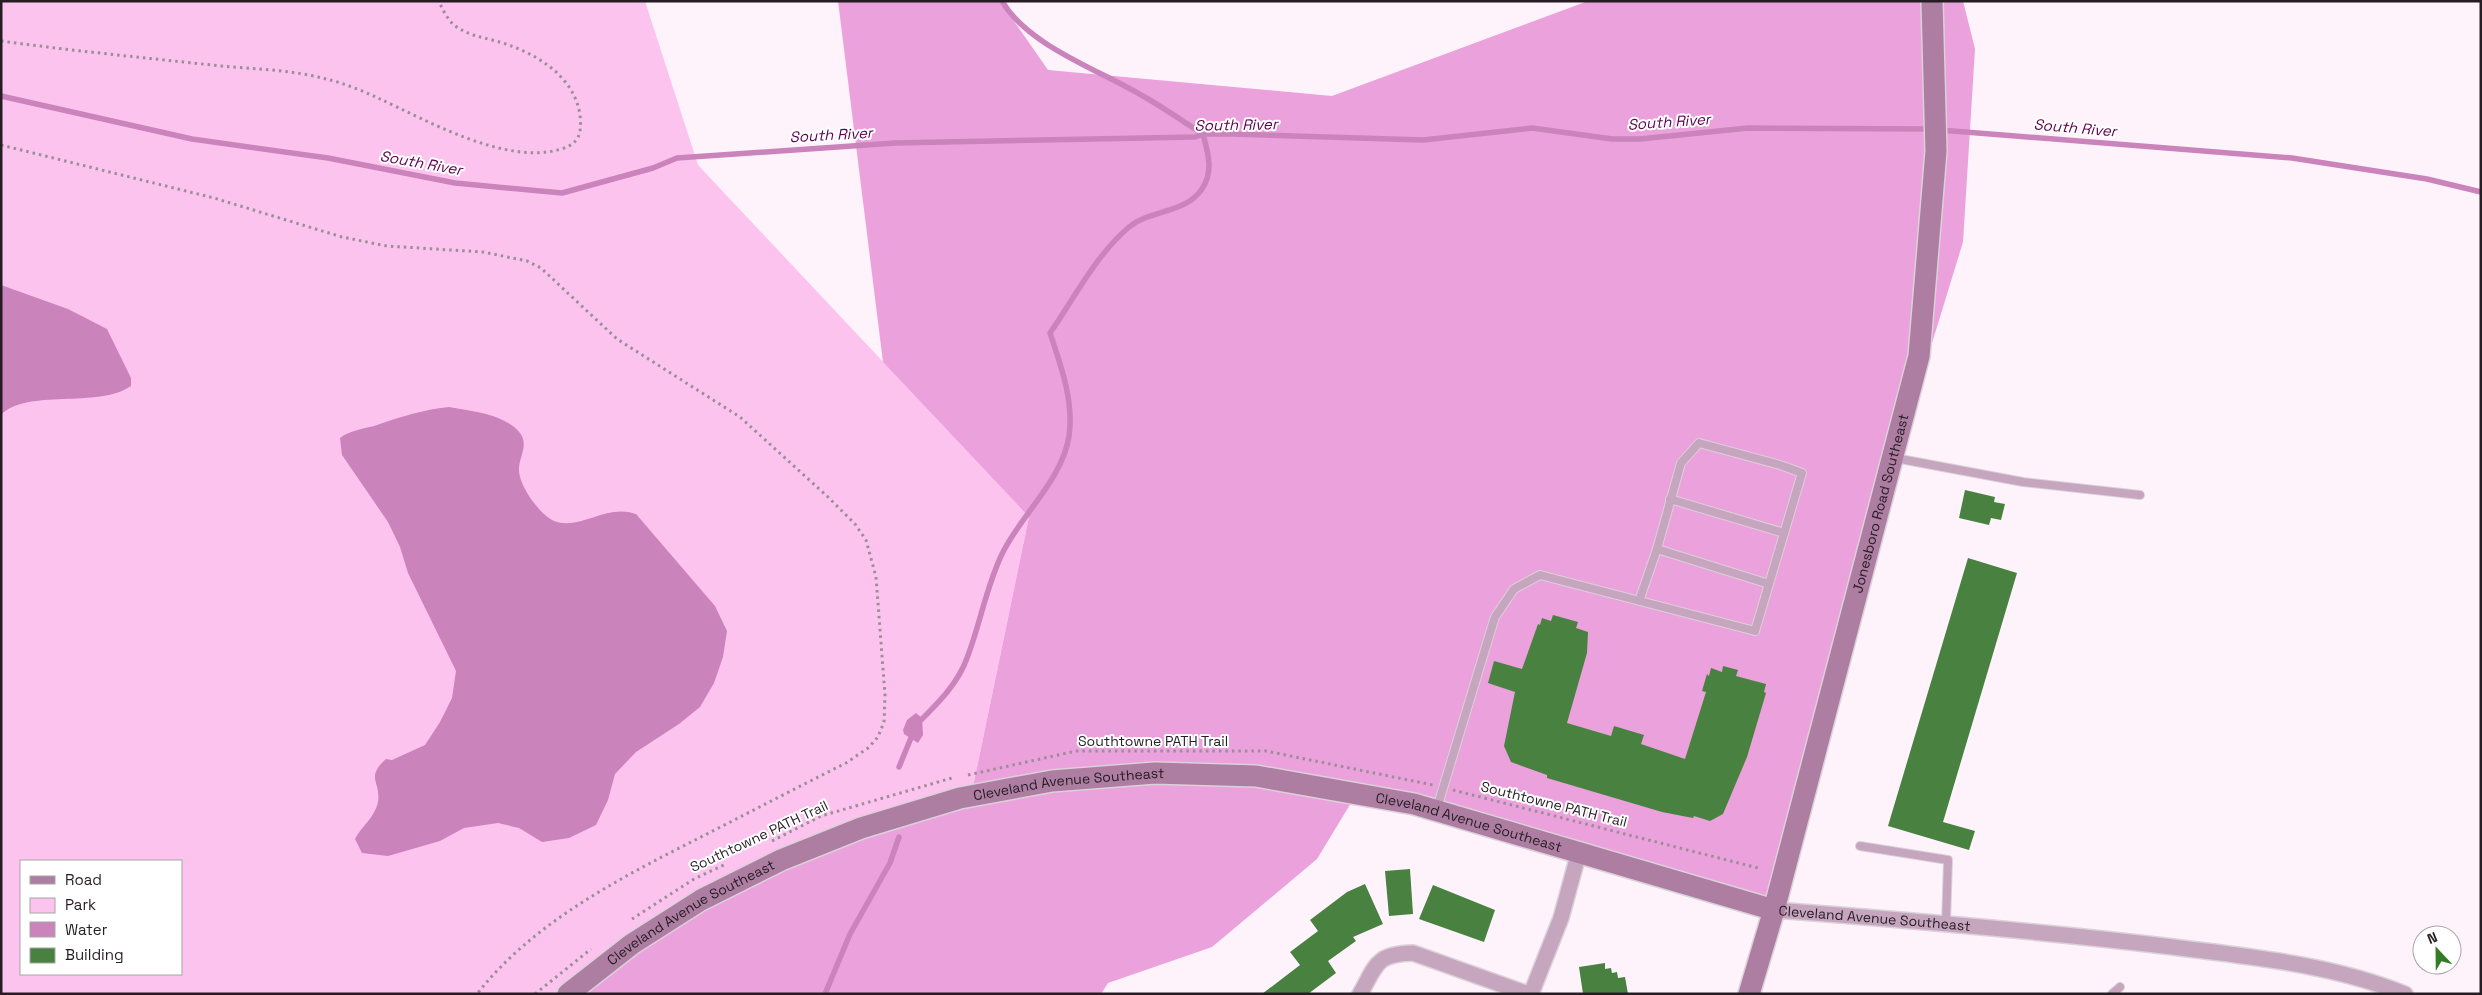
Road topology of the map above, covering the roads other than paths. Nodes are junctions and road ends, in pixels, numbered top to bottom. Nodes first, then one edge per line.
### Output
1 (1934, 2) edge
2 (1893, 458) junction
3 (2140, 495) dead end
4 (1670, 499) junction
5 (1784, 533) junction
6 (1657, 549) junction
7 (1769, 584) junction
8 (1639, 601) junction
9 (1436, 810) junction
10 (1860, 846) dead end
11 (1579, 852) junction
12 (1774, 910) junction
13 (1946, 923) junction
14 (2120, 987) dead end
15 (568, 994) edge
16 (1360, 994) edge
17 (1530, 994) edge
18 (1749, 994) edge
19 (2112, 994) edge
20 (2405, 994) edge

1 - 2 main road, Jonesboro Road Southeast
2 - 3 lane
2 - 12 main road, Jonesboro Road Southeast
4 - 5 lane
4 - 5 lane
4 - 6 lane
5 - 7 lane
6 - 7 lane
6 - 8 lane
7 - 8 lane
8 - 9 lane
9 - 11 main road, Cleveland Avenue Southeast
9 - 15 main road, Cleveland Avenue Southeast
10 - 13 lane
11 - 12 main road, Cleveland Avenue Southeast
11 - 17 street
12 - 13 street, Cleveland Avenue Southeast
12 - 18 main road, Jonesboro Road Southeast
13 - 20 street, Cleveland Avenue Southeast
14 - 19 lane
16 - 17 street

